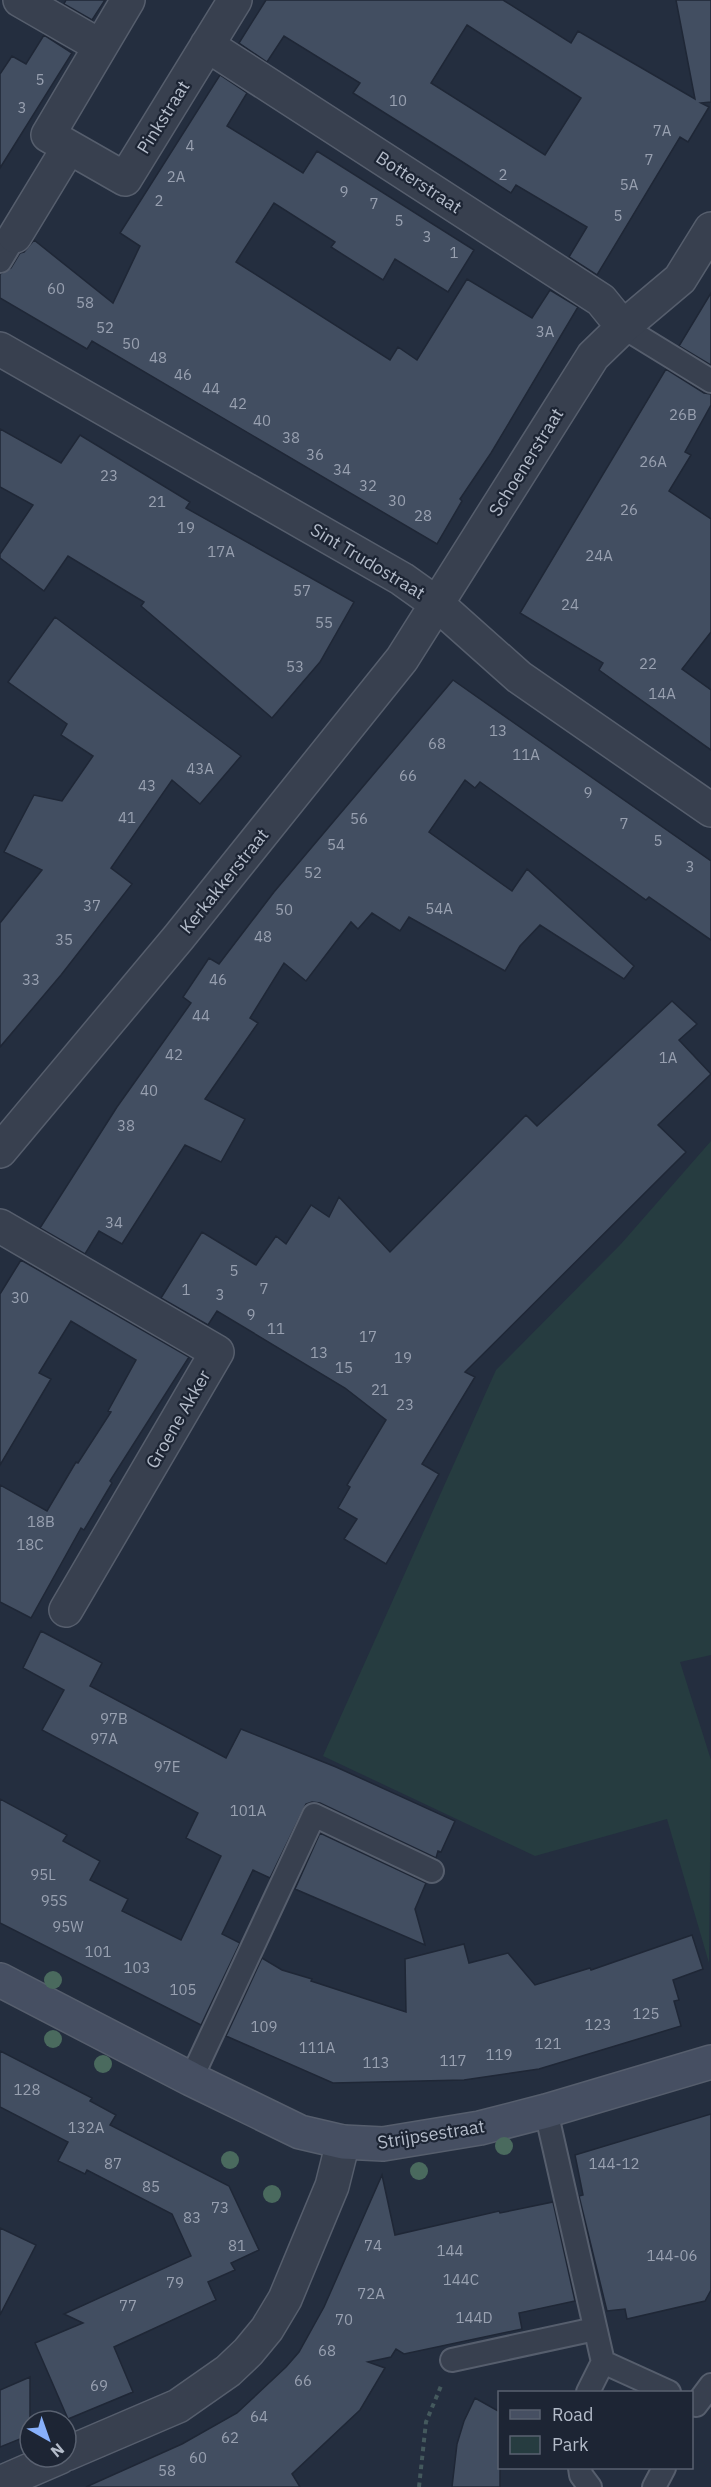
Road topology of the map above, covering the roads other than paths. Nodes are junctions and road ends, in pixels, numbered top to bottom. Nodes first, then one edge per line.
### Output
1 (20, 0) edge
2 (128, 0) edge
3 (235, 0) edge
4 (207, 45) junction
5 (100, 46) junction
6 (69, 147) junction
7 (711, 229) edge
8 (7, 249) edge
9 (623, 327) junction
10 (0, 349) edge
11 (711, 381) edge
12 (437, 604) junction
13 (711, 810) edge
14 (0, 1151) edge
15 (0, 1226) edge
16 (66, 1610) dead end
17 (432, 1871) dead end
18 (0, 1980) edge
19 (711, 2062) edge
20 (191, 2079) junction
21 (546, 2111) junction
22 (343, 2142) junction
23 (595, 2329) junction
24 (452, 2360) road end
25 (603, 2362) junction
26 (711, 2385) edge
27 (588, 2391) edge
28 (667, 2391) edge
29 (693, 2407) edge
30 (78, 2449) edge
31 (31, 2469) edge
32 (580, 2469) edge
33 (663, 2469) edge
34 (0, 2482) edge
35 (590, 2487) edge
36 (654, 2487) edge

1 - 5 street
2 - 5 street, Pinkstraat
3 - 4 street, Pinkstraat
4 - 6 street, Pinkstraat
4 - 9 street, Botterstraat
5 - 6 street, Pinkstraat
6 - 8 street
7 - 9 street, Schoenerstraat
9 - 11 lane
9 - 12 street, Schoenerstraat
10 - 12 street, Sint Trudostraat
12 - 13 street, Sint Trudostraat
12 - 14 street, Kerkakkerstraat
15 - 16 street, Groene Akker
17 - 20 lane
18 - 20 street, Strijpsestraat
19 - 21 street, Strijpsestraat
20 - 22 street, Strijpsestraat
21 - 22 street, Strijpsestraat
21 - 23 lane
22 - 30 street
23 - 24 lane
23 - 25 lane
25 - 27 lane
25 - 28 lane
26 - 29 lane
31 - 34 street
32 - 35 lane
33 - 36 lane

